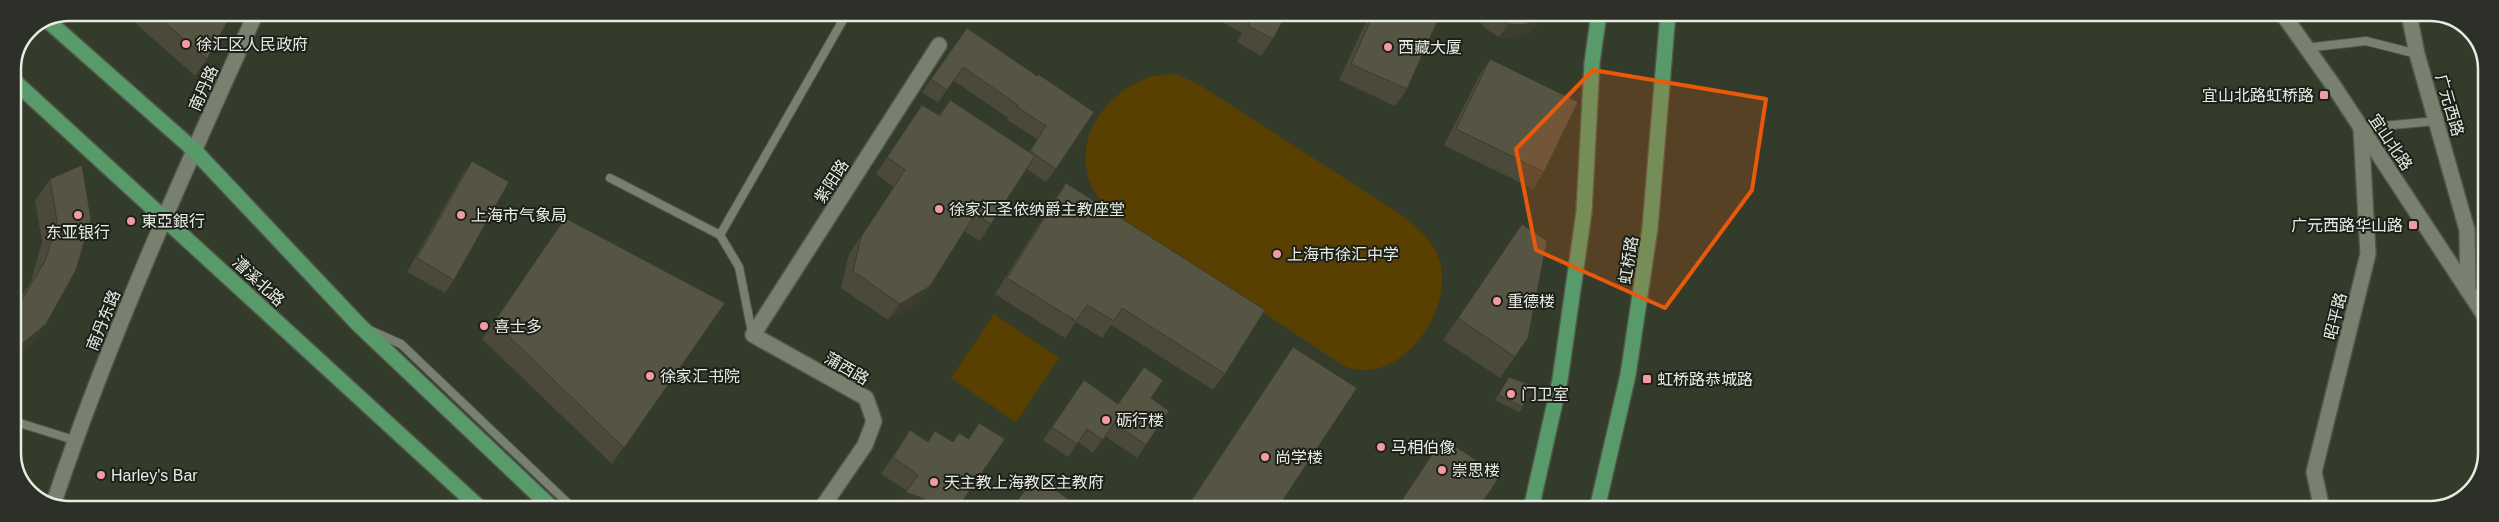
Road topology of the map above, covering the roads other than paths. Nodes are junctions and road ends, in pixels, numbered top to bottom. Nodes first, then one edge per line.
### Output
1 (252, 21) edge
2 (842, 21) edge
3 (1598, 21) edge
4 (1667, 21) edge
5 (2287, 21) edge
6 (2410, 21) edge
7 (52, 25) edge
8 (939, 45) dead end
9 (2305, 48) junction
10 (2417, 54) junction
11 (21, 88) edge
12 (2436, 121) junction
13 (2361, 128) junction
14 (194, 150) junction
15 (610, 178) dead end
16 (164, 217) junction
17 (720, 235) junction
18 (2468, 291) junction
19 (2478, 306) edge
20 (359, 325) junction
21 (753, 335) junction
22 (21, 423) edge
23 (74, 440) junction
24 (55, 498) edge
25 (472, 501) edge
26 (545, 501) edge
27 (566, 501) edge
28 (826, 501) edge
29 (1533, 501) edge
30 (1599, 501) edge
31 (2320, 501) edge

1 - 14 street, 南丹路
2 - 17 lane
3 - 29 main road
4 - 30 main road, 虹桥路
5 - 9 street, 宜山北路
6 - 10 street, 广元西路
7 - 14 main road
8 - 21 street, 紫阳路
9 - 10 lane
9 - 13 street, 宜山北路
10 - 12 street, 广元西路
11 - 16 main road, 漕溪北路
12 - 13 lane
12 - 18 street, 广元西路
13 - 18 street, 宜山北路
13 - 31 street, 昭平路
14 - 16 street, 南丹东路
14 - 20 main road
15 - 17 lane
16 - 23 street, 南丹东路
16 - 25 main road, 漕溪北路
17 - 21 lane
18 - 19 street
20 - 26 main road
20 - 27 lane
21 - 28 street, 蒲西路
22 - 23 lane
23 - 24 street, 南丹东路

